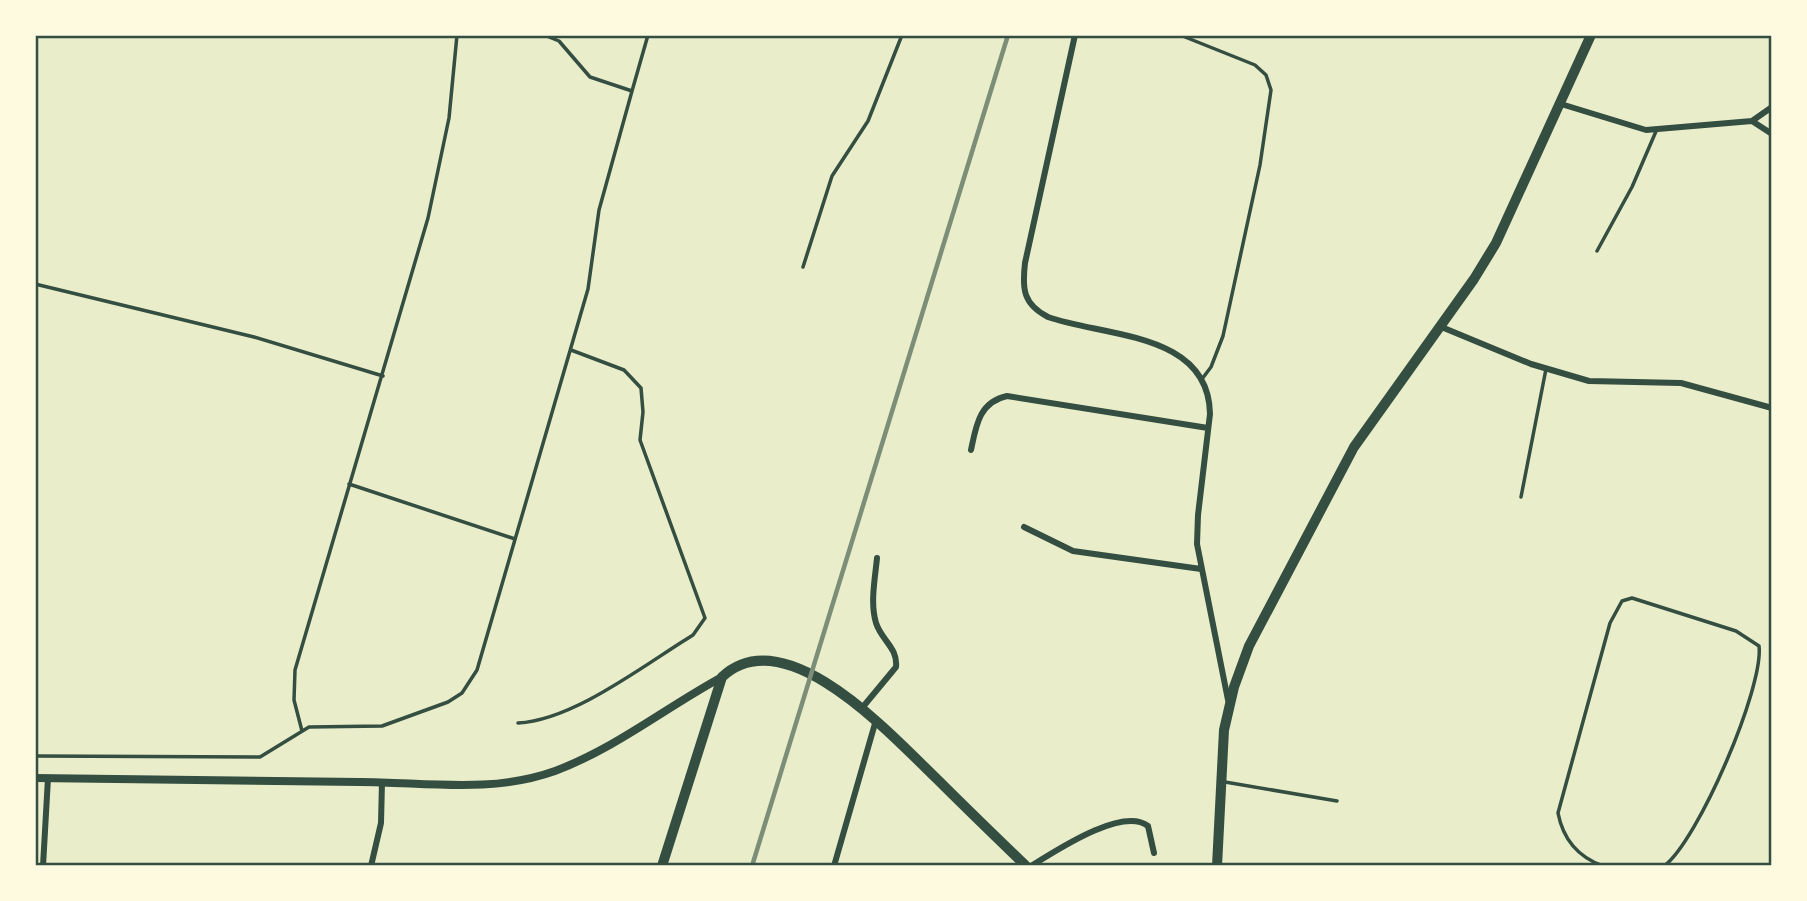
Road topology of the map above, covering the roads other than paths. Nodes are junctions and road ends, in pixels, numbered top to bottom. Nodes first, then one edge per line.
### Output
1 (457, 35) edge
2 (544, 35) edge
3 (648, 35) edge
4 (901, 35) edge
5 (1075, 35) edge
6 (1180, 35) edge
7 (1591, 35) edge
8 (632, 91) junction
9 (1561, 104) junction
10 (1772, 107) edge
11 (1752, 121) junction
12 (1657, 129) junction
13 (1772, 134) edge
14 (1597, 251) dead end
15 (803, 267) dead end
16 (35, 284) edge
17 (1439, 326) junction
18 (570, 350) junction
19 (1546, 369) junction
20 (383, 376) junction
21 (1202, 379) junction
22 (1772, 408) edge
23 (1208, 428) junction
24 (971, 450) dead end
25 (349, 484) junction
26 (1521, 497) dead end
27 (1024, 527) dead end
28 (515, 539) junction
29 (877, 558) dead end
30 (1200, 569) junction
31 (722, 677) junction
32 (1229, 706) junction
33 (862, 708) junction
34 (876, 719) junction
35 (518, 723) dead end
36 (302, 731) junction
37 (35, 756) edge
38 (35, 778) edge
39 (48, 778) junction
40 (1219, 781) junction
41 (382, 782) junction
42 (1337, 801) dead end
43 (1154, 853) dead end
44 (372, 865) edge
45 (43, 866) edge
46 (382, 866) edge
47 (662, 866) edge
48 (834, 866) edge
49 (1026, 866) edge
50 (1031, 866) edge
51 (1217, 866) edge
52 (1603, 866) edge
53 (1664, 866) edge

1 - 20 lane
2 - 8 lane
3 - 8 lane
4 - 15 lane
5 - 21 street
6 - 21 lane
7 - 9 highway
8 - 18 lane
9 - 12 street
9 - 17 highway
10 - 11 street
11 - 12 street
11 - 13 street
12 - 14 lane
16 - 20 lane
17 - 19 street
17 - 32 highway
18 - 28 lane
18 - 35 lane
19 - 22 street
19 - 26 lane
20 - 25 lane
21 - 23 street
23 - 24 street
23 - 30 street
25 - 28 lane
25 - 36 lane
27 - 30 street
28 - 36 lane
29 - 33 street
30 - 32 street
31 - 33 highway
31 - 41 street
31 - 47 highway
32 - 40 highway
33 - 34 highway
34 - 48 street
34 - 49 highway
36 - 37 lane
38 - 39 street
39 - 41 street
39 - 45 street
40 - 42 lane
40 - 51 highway
41 - 44 street
43 - 50 street
44 - 46 street
52 - 53 lane

